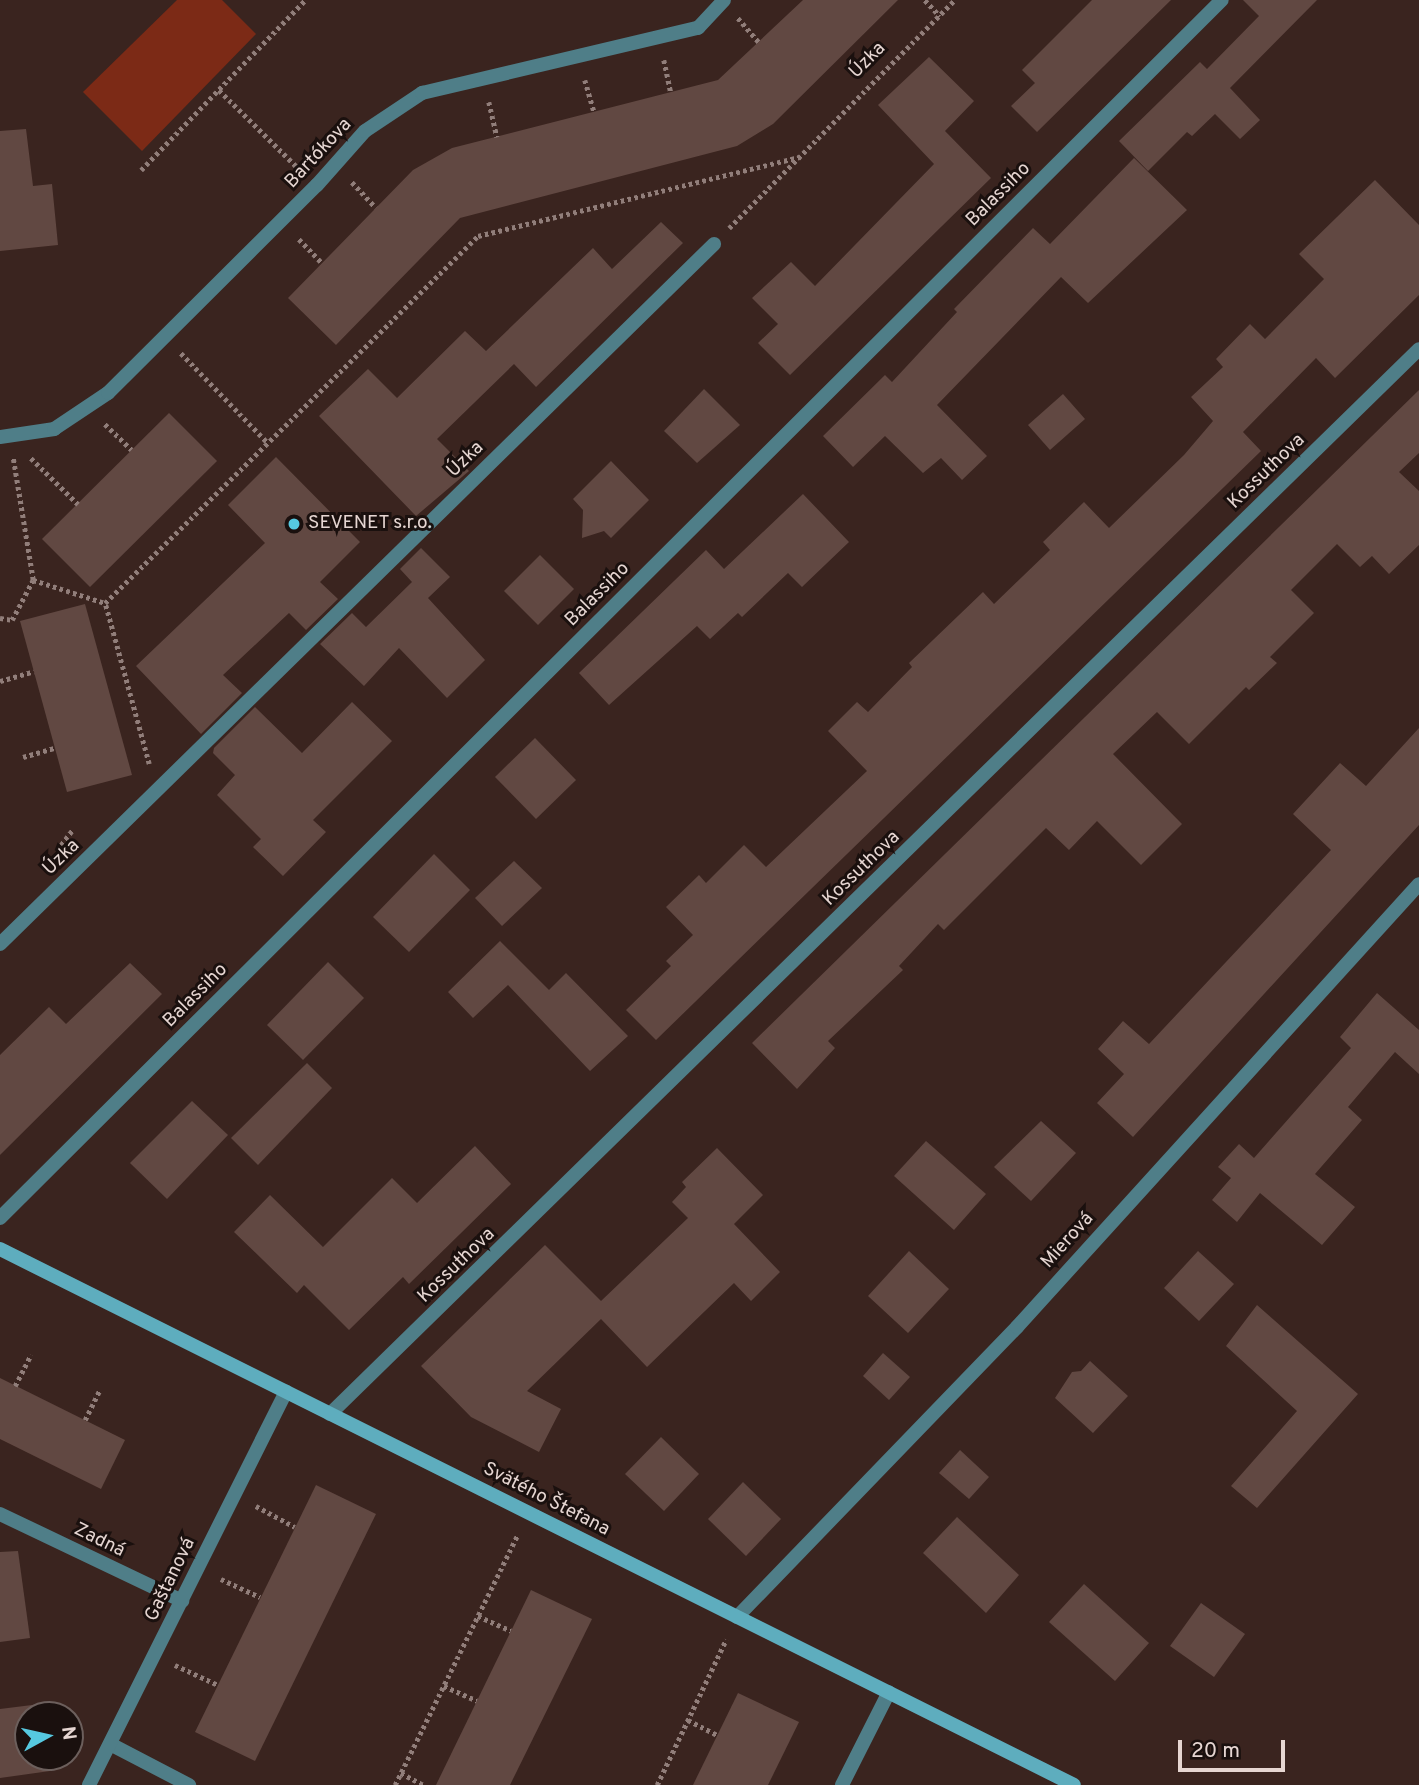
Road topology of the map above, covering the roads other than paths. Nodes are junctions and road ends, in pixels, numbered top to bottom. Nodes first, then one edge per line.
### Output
1 (724, 0) edge
2 (1222, 0) edge
3 (714, 244) road end
4 (1419, 349) edge
5 (4, 437) edge
6 (1419, 884) edge
7 (0, 944) edge
8 (0, 1218) edge
9 (0, 1249) edge
10 (286, 1392) junction
11 (330, 1414) junction
12 (0, 1514) edge
13 (182, 1601) junction
14 (737, 1617) junction
15 (888, 1692) junction
16 (112, 1745) junction
17 (89, 1785) edge
18 (189, 1785) edge
19 (842, 1785) edge
20 (1074, 1785) edge

1 - 5 street, Bartókova
2 - 8 street, Balassiho
3 - 7 street, Úzka
4 - 11 street, Kossuthova
6 - 14 street, Mierová
9 - 10 street, Svätého Štefana
10 - 11 street, Svätého Štefana
10 - 13 street, Gaštanová
11 - 14 street, Svätého Štefana
12 - 13 street, Zadná
13 - 16 street, Gaštanová
14 - 15 street, Svätého Štefana
15 - 19 street
15 - 20 street, Svätého Štefana
16 - 17 street, Gaštanová
16 - 18 street

